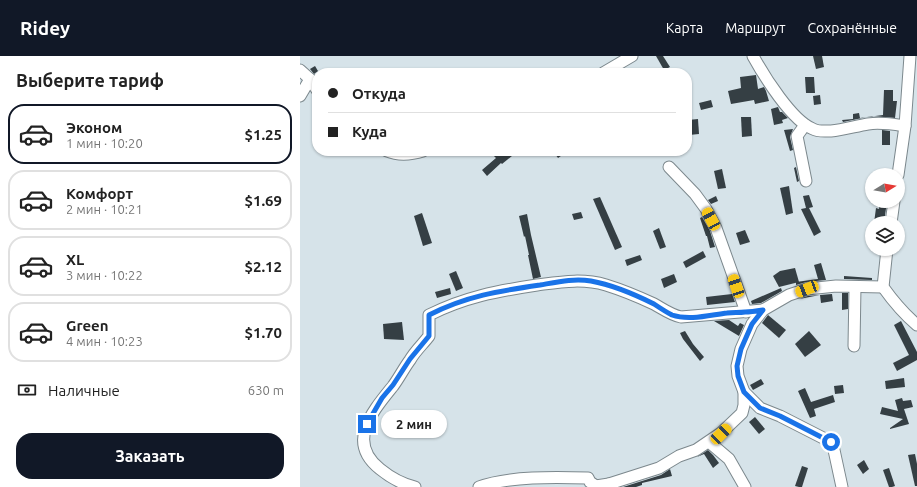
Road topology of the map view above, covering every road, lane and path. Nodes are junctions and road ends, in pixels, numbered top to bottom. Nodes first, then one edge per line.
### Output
1 (632, 56) edge
2 (753, 56) edge
3 (910, 56) edge
4 (612, 68) edge
5 (300, 70) edge
6 (310, 80) junction
7 (312, 83) edge
8 (300, 96) edge
9 (805, 125) junction
10 (905, 126) junction
11 (669, 167) dead end
12 (899, 168) edge
13 (806, 181) dead end
14 (886, 256) edge
15 (855, 287) junction
16 (883, 287) junction
17 (763, 310) junction
18 (746, 312) junction
19 (917, 325) edge
20 (854, 346) dead end
21 (744, 392) junction
22 (709, 442) junction
23 (606, 486) edge
24 (416, 487) edge
25 (479, 487) edge
26 (745, 487) edge
27 (842, 487) edge

1 - 4 street
2 - 9 street
3 - 10 street
5 - 6 street
6 - 7 street
6 - 8 street
9 - 10 street
9 - 13 street
10 - 12 street
11 - 18 street
14 - 16 street
15 - 16 street
15 - 17 street
15 - 20 street
16 - 19 street
17 - 18 street
17 - 21 street
18 - 24 street
21 - 22 street
21 - 27 street
22 - 23 street
22 - 26 street
23 - 25 street

